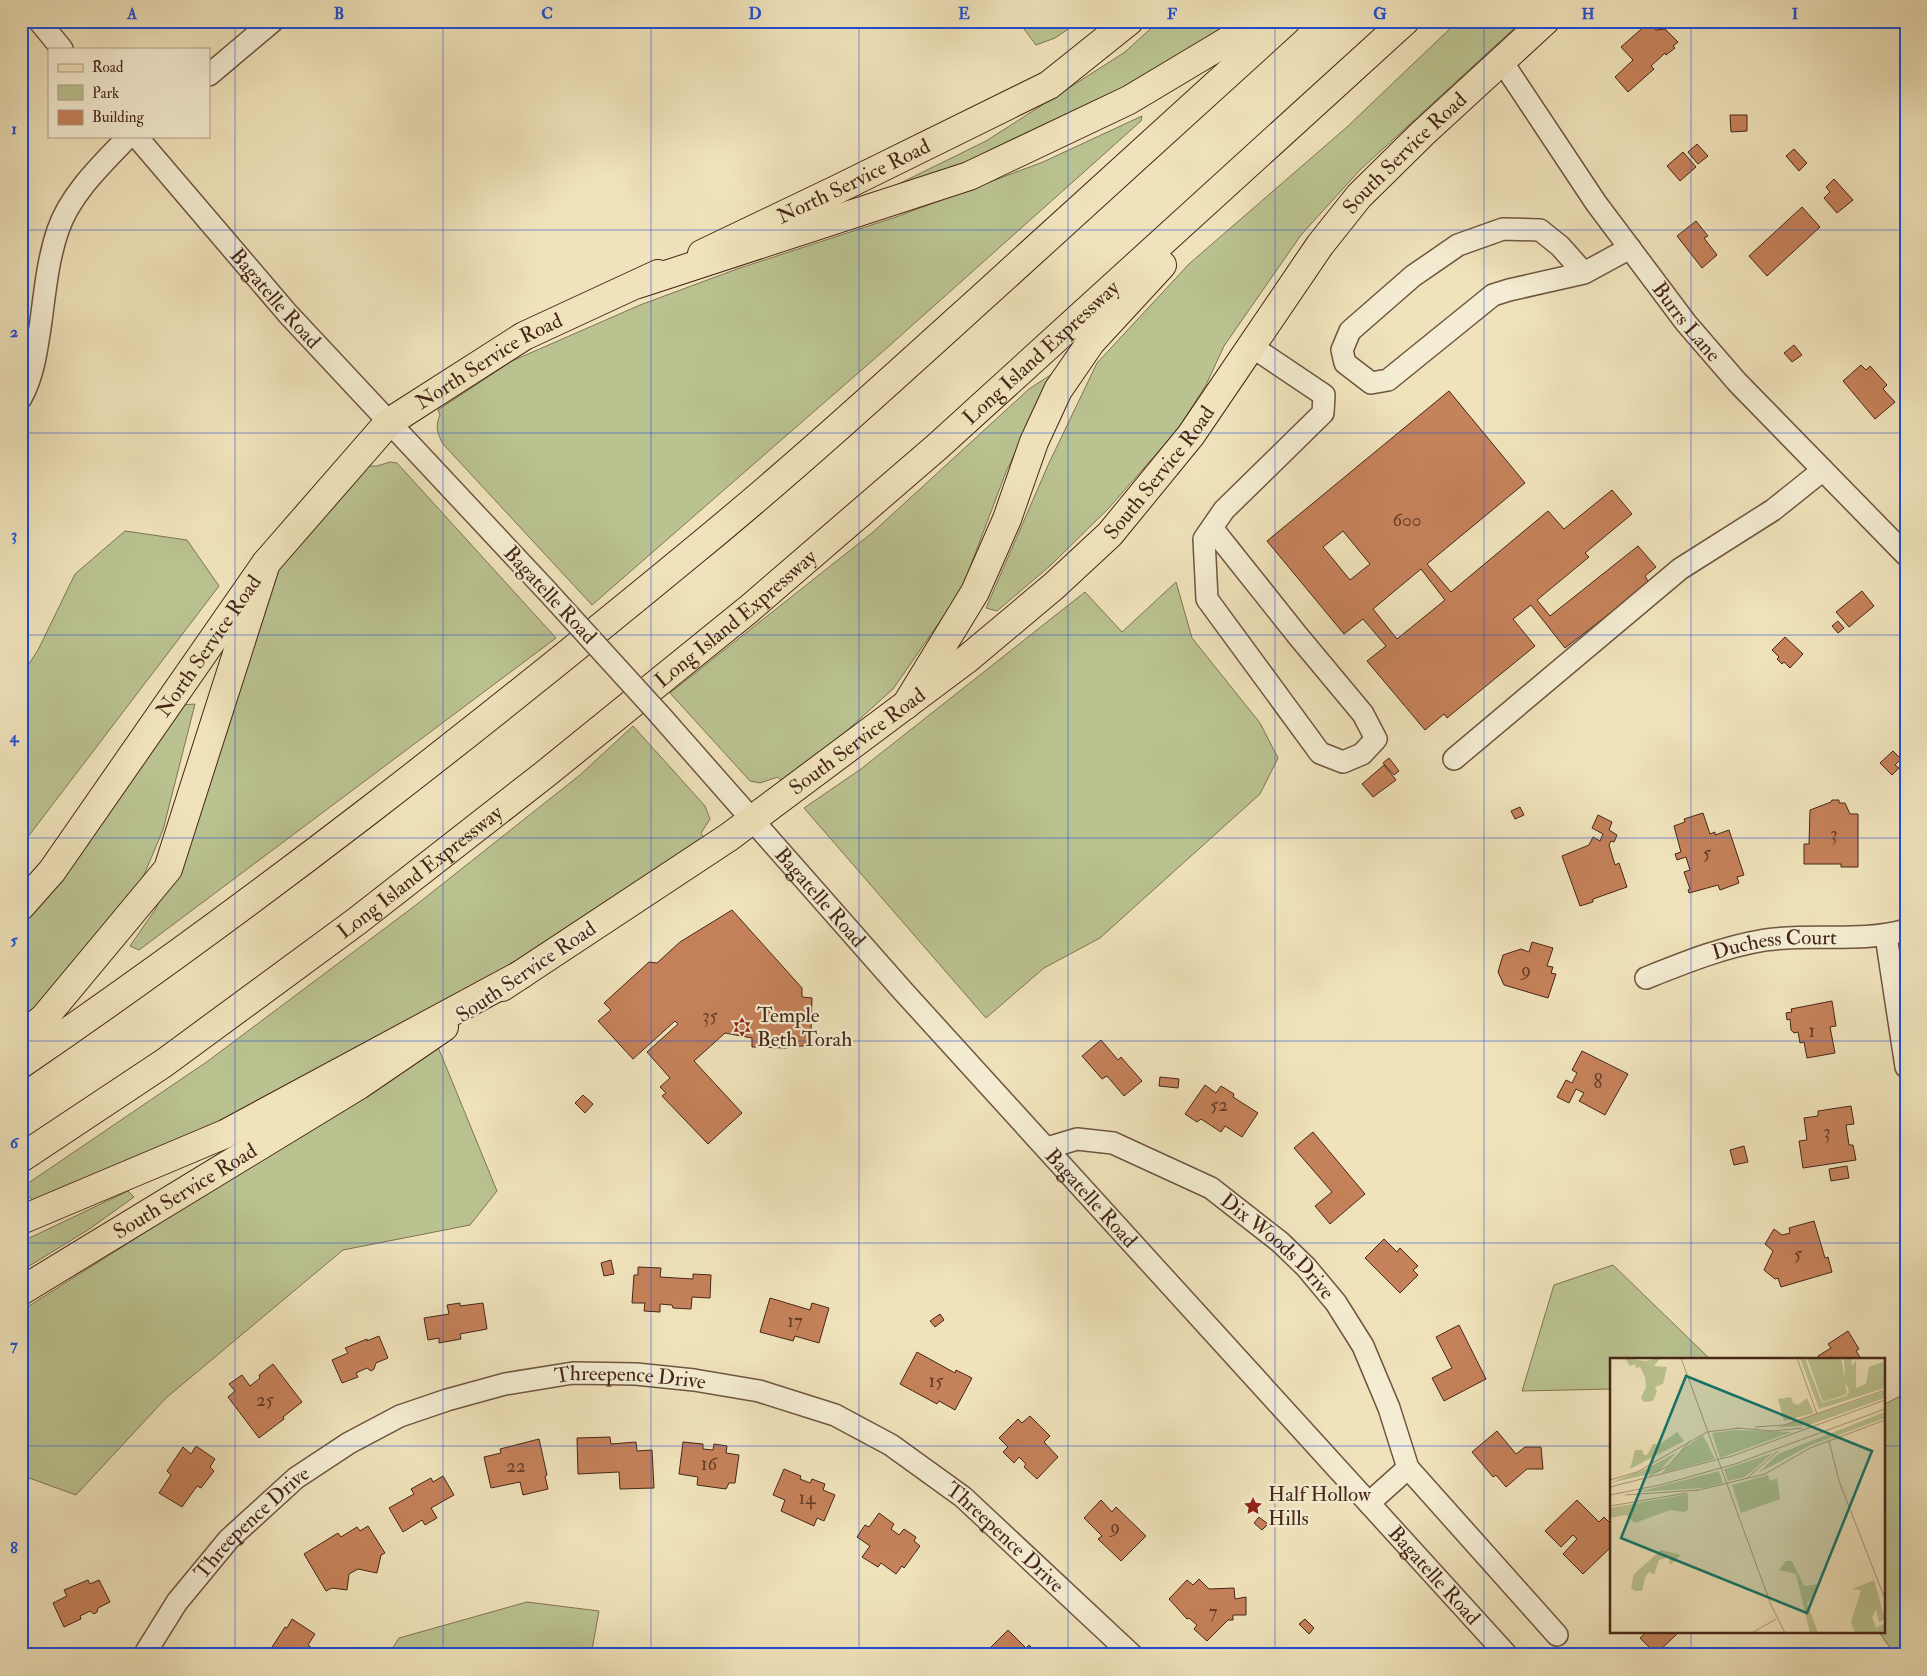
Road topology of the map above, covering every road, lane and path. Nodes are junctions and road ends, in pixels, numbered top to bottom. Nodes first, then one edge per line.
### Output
1 (39, 21) edge
2 (273, 21) edge
3 (1129, 21) edge
4 (1261, 21) edge
5 (1286, 21) edge
6 (1545, 21) edge
7 (1399, 27) edge
8 (61, 48) edge
9 (1501, 60) junction
10 (210, 74) edge
11 (127, 138) edge
12 (138, 138) edge
13 (1630, 248) junction
14 (1584, 273) junction
15 (638, 284) junction
16 (1251, 346) junction
17 (21, 398) edge
18 (388, 424) junction
19 (1823, 470) junction
20 (1212, 528) junction
21 (1906, 555) edge
22 (266, 563) junction
23 (906, 705) junction
24 (1454, 758) dead end
25 (752, 819) junction
26 (21, 906) edge
27 (1896, 933) edge
28 (522, 974) junction
29 (1646, 978) dead end
30 (21, 1036) edge
31 (21, 1064) edge
32 (1906, 1067) edge
33 (1047, 1148) junction
34 (21, 1158) edge
35 (21, 1220) edge
36 (21, 1291) edge
37 (1408, 1468) junction
38 (1369, 1503) junction
39 (1558, 1635) dead end
40 (144, 1655) edge
41 (1132, 1655) edge
42 (1507, 1655) edge

1 - 8 street
2 - 10 street
3 - 15 main road, North Service Road
4 - 15 main road
5 - 31 main road
6 - 9 main road, South Service Road
7 - 23 main road
7 - 34 main road, Long Island Expressway
9 - 13 street, Burrs Lane
9 - 16 main road, South Service Road
11 - 17 street
12 - 18 street, Bagatelle Road
13 - 14 street
13 - 19 street, Burrs Lane
14 - 14 street
15 - 18 main road, North Service Road
16 - 20 street
16 - 23 main road, South Service Road
18 - 22 main road, North Service Road
18 - 25 street, Bagatelle Road, bridge
19 - 21 street, Burrs Lane
19 - 24 street
20 - 20 street
22 - 26 main road, North Service Road
22 - 30 main road
23 - 25 main road, South Service Road
25 - 28 main road, South Service Road
25 - 33 street, Bagatelle Road
27 - 29 street, Duchess Court
27 - 32 street
28 - 35 main road
28 - 36 main road, South Service Road
33 - 37 street, Dix Woods Drive
33 - 38 street, Bagatelle Road
37 - 38 street
37 - 39 street, Dix Woods Drive
38 - 42 street, Bagatelle Road
40 - 41 street, Threepence Drive

